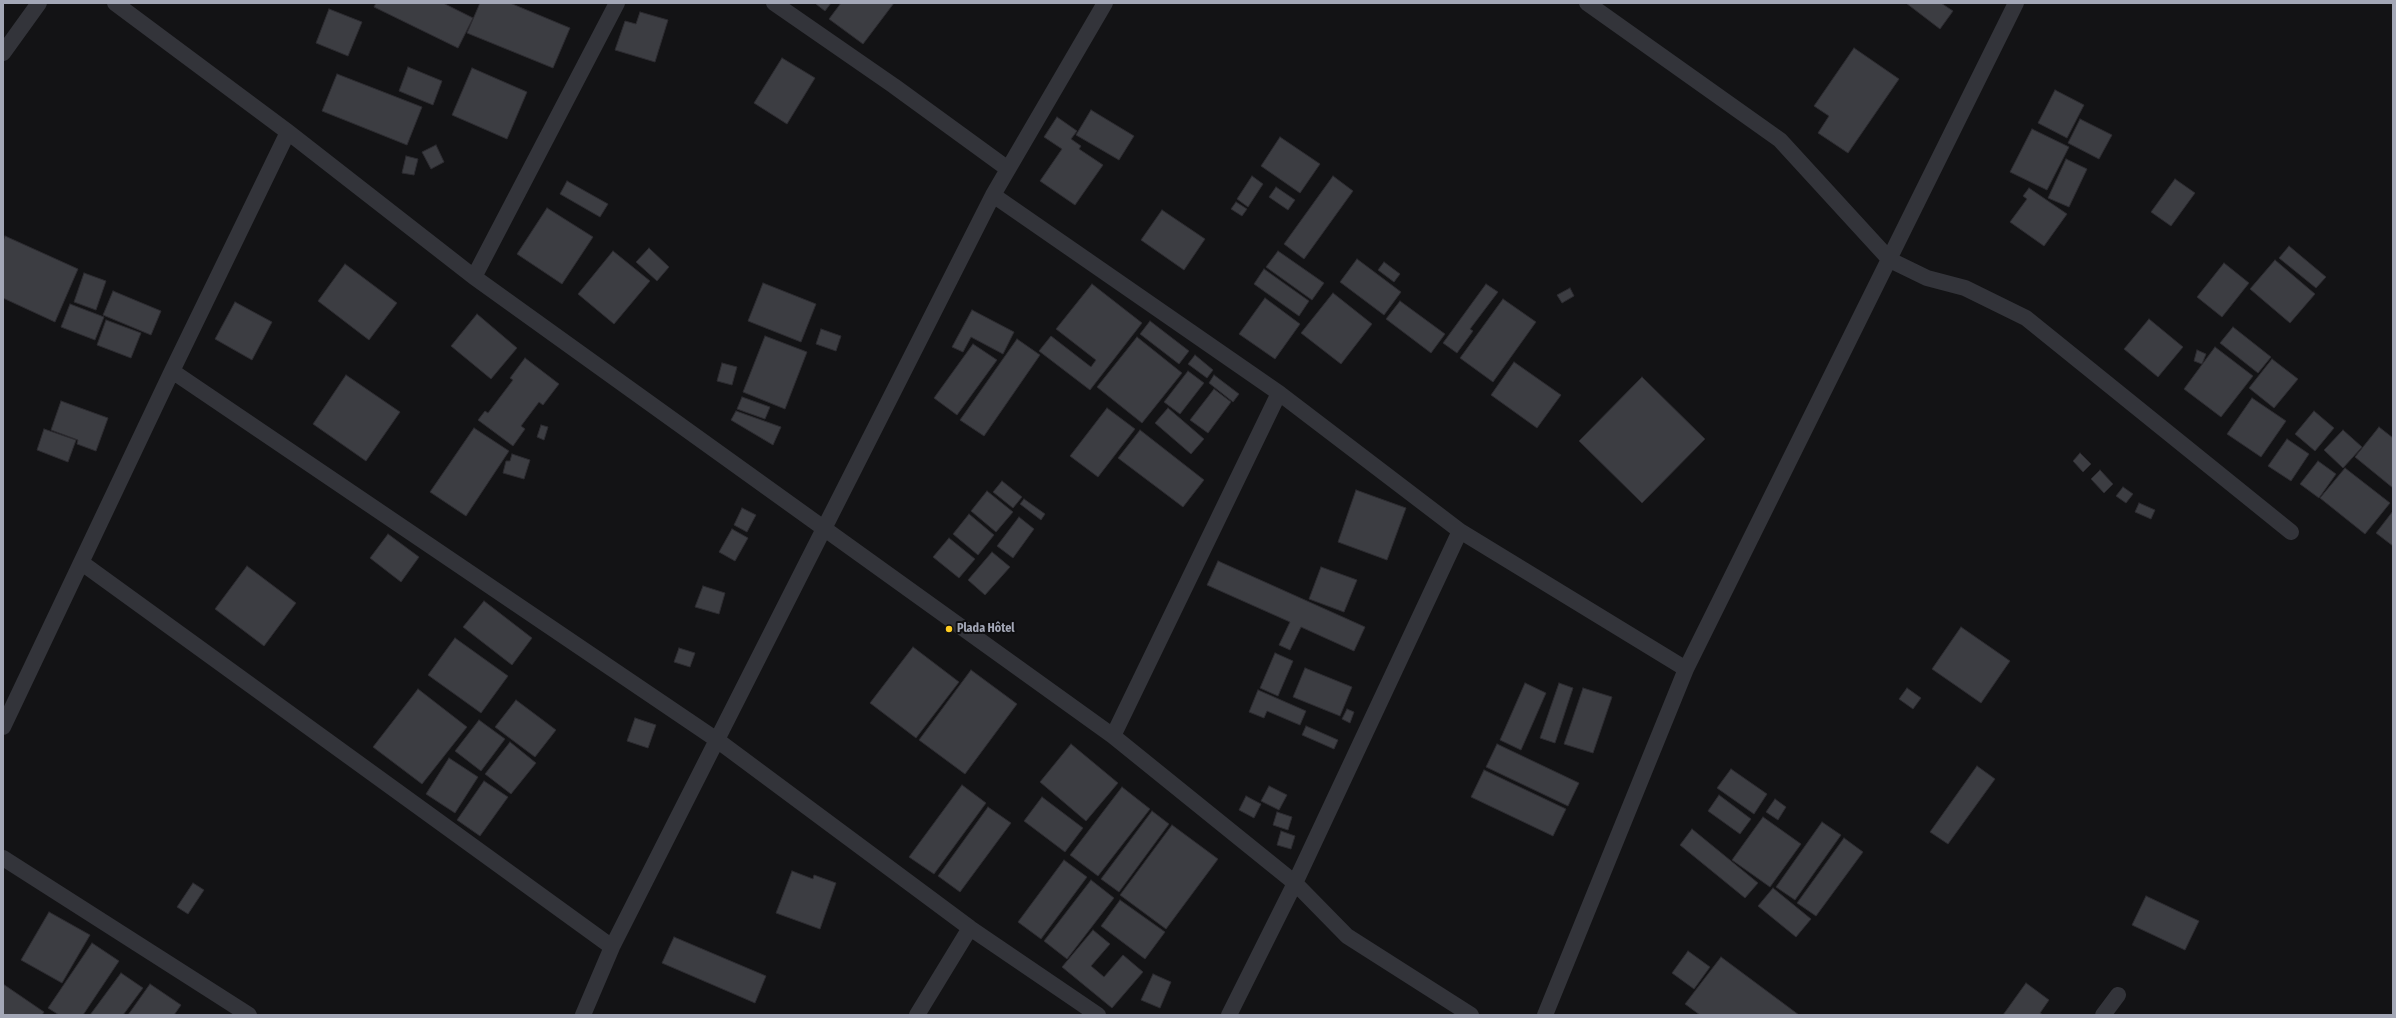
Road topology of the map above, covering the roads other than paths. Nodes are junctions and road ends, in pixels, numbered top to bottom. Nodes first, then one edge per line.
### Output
1 (39, 3) edge
2 (115, 3) edge
3 (617, 3) edge
4 (774, 3) edge
5 (1105, 3) edge
6 (1586, 3) edge
7 (2013, 4) edge
8 (3, 53) edge
9 (288, 132) junction
10 (1008, 169) junction
11 (993, 195) junction
12 (1890, 260) junction
13 (474, 277) junction
14 (172, 371) junction
15 (1279, 393) junction
16 (824, 528) junction
17 (1460, 531) junction
18 (2291, 532) dead end
19 (82, 563) junction
20 (1686, 669) junction
21 (3, 727) edge
22 (1113, 736) junction
23 (717, 740) junction
24 (3, 858) edge
25 (1295, 883) junction
26 (970, 928) junction
27 (612, 947) junction
28 (2118, 995) dead end
29 (249, 1015) edge
30 (583, 1015) edge
31 (917, 1015) edge
32 (1098, 1015) edge
33 (1229, 1015) edge
34 (1471, 1015) edge
35 (1545, 1015) edge
36 (2103, 1015) edge

1 - 8 street
2 - 9 street
3 - 13 street
4 - 10 street
5 - 10 street
6 - 12 street
7 - 12 street
9 - 13 street
9 - 14 street
10 - 11 street
11 - 15 street
11 - 16 street
12 - 18 street
12 - 20 street
13 - 16 street
14 - 19 street
14 - 23 street
15 - 17 street
15 - 22 street
16 - 22 street
16 - 23 street
17 - 20 street
17 - 25 street
19 - 21 street
19 - 27 street
20 - 35 street
22 - 25 street
23 - 26 street
23 - 27 street
24 - 29 street
25 - 33 street
25 - 34 street
26 - 31 street
26 - 32 street
27 - 30 street
28 - 36 street

